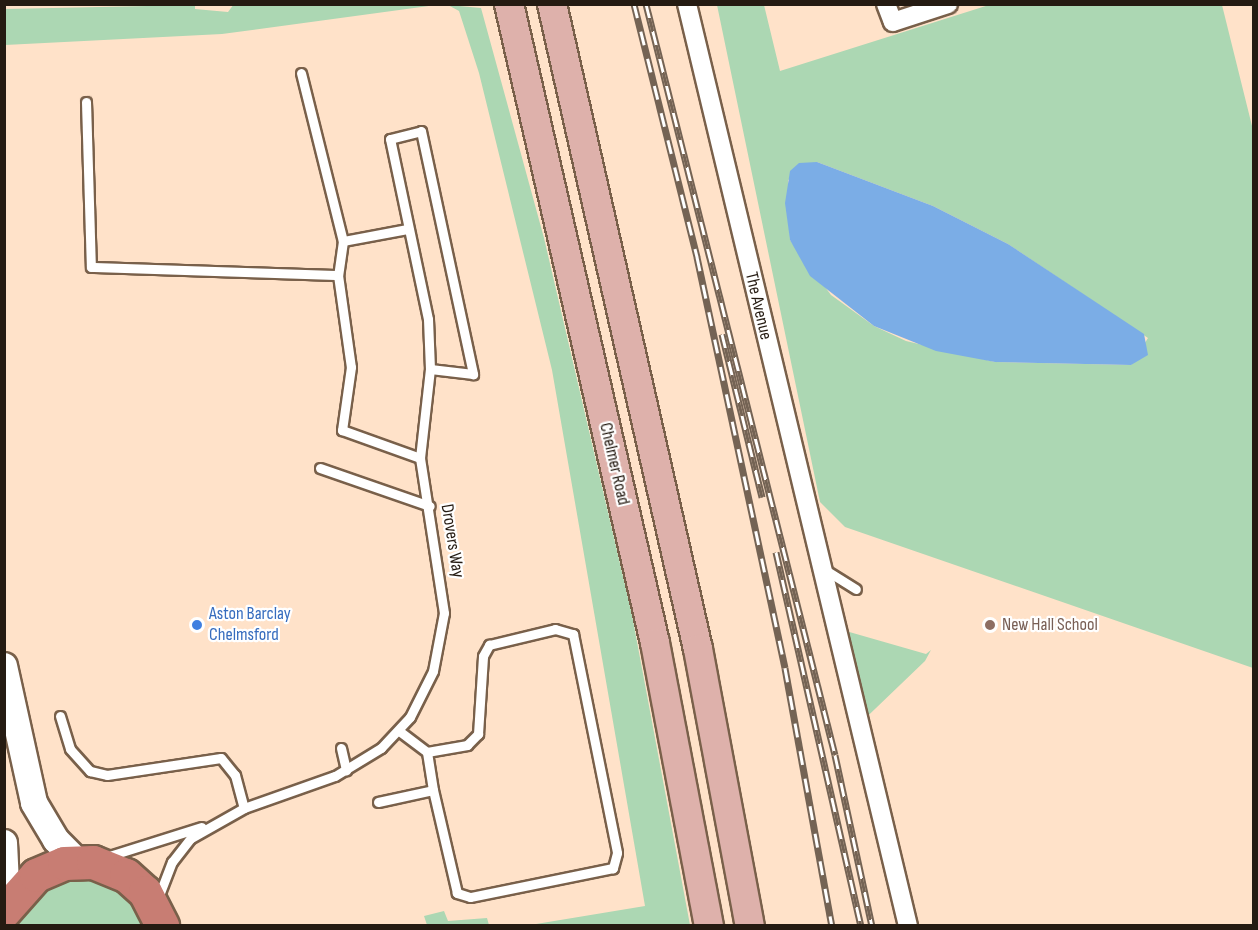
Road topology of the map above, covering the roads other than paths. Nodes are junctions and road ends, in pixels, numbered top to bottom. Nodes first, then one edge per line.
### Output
1 (500, 4) edge
2 (509, 4) edge
3 (552, 4) edge
4 (687, 4) edge
5 (886, 4) edge
6 (948, 4) edge
7 (516, 35) junction
8 (301, 73) dead end
9 (86, 102) dead end
10 (407, 229) junction
11 (343, 241) junction
12 (338, 275) junction
13 (430, 369) junction
14 (420, 458) junction
15 (320, 468) dead end
16 (430, 506) junction
17 (817, 557) junction
18 (856, 589) dead end
19 (4, 666) edge
20 (60, 716) dead end
21 (399, 731) junction
22 (341, 748) dead end
23 (426, 752) junction
24 (346, 770) junction
25 (433, 790) junction
26 (378, 802) dead end
27 (244, 808) junction
28 (212, 824) junction
29 (4, 843) edge
30 (86, 862) junction
31 (6, 908) edge
32 (163, 920) edge
33 (709, 926) edge
34 (750, 926) edge
35 (908, 926) edge

1 - 7 lane
2 - 7 main road, Chelmer Road
3 - 34 main road
4 - 17 street, The Avenue
5 - 6 street
7 - 33 main road, Chelmer Road
8 - 11 lane
9 - 12 lane
10 - 11 lane
10 - 13 lane, Drovers Way
10 - 13 lane, Drovers Way
11 - 12 lane
12 - 14 lane
13 - 14 lane, Drovers Way
14 - 16 lane, Drovers Way
15 - 16 lane
16 - 21 lane, Drovers Way
17 - 18 lane, The Avenue
17 - 35 street
19 - 30 main road
20 - 27 lane
21 - 23 lane
21 - 24 lane, Drovers Way
22 - 24 lane
23 - 25 lane
23 - 25 lane
24 - 27 lane, Drovers Way
25 - 26 lane
27 - 28 lane, Drovers Way
28 - 30 lane, Drovers Way
28 - 32 lane, Drovers Way
29 - 31 main road
30 - 31 highway
30 - 32 highway

